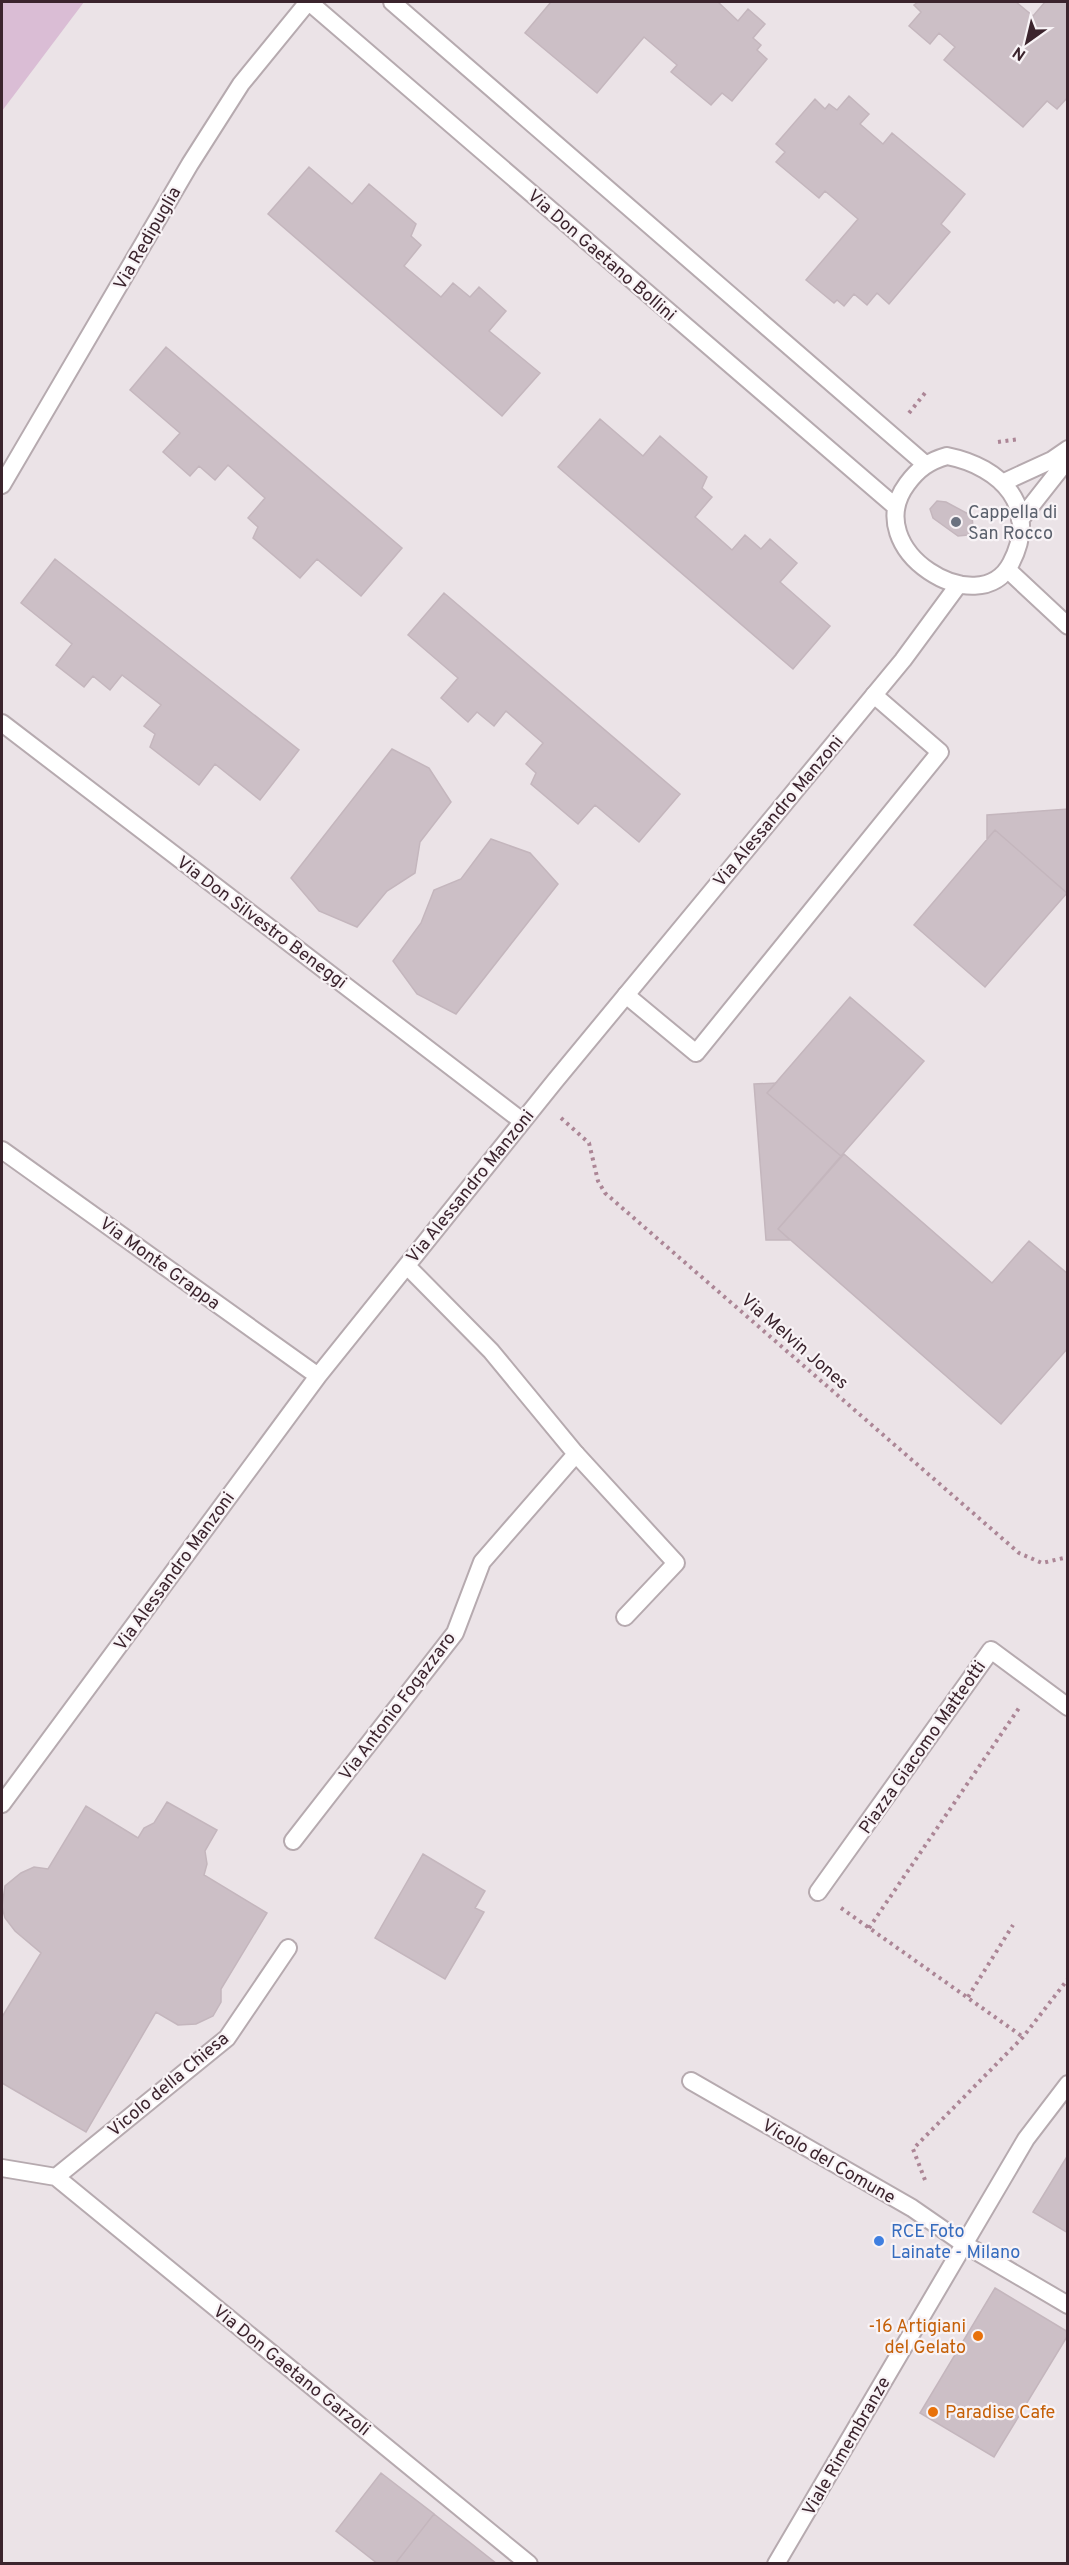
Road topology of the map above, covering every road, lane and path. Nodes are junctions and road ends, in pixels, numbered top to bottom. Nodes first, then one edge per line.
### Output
1 (309, 2) edge
2 (392, 2) edge
3 (925, 393) dead end
4 (907, 416) dead end
5 (1068, 449) edge
6 (1068, 459) edge
7 (925, 464) junction
8 (1002, 483) junction
9 (2, 485) edge
10 (896, 507) junction
11 (1020, 520) junction
12 (1008, 570) junction
13 (959, 584) junction
14 (1068, 626) edge
15 (874, 695) junction
16 (2, 723) edge
17 (626, 995) junction
18 (539, 1100) junction
19 (522, 1121) junction
20 (2, 1150) edge
21 (407, 1266) junction
22 (318, 1376) junction
23 (576, 1454) junction
24 (1068, 1557) edge
25 (625, 1617) dead end
26 (1021, 1704) dead end
27 (1068, 1707) edge
28 (2, 1804) edge
29 (293, 1841) dead end
30 (818, 1892) joint
31 (1012, 1925) dead end
32 (869, 1928) junction
33 (288, 1948) dead end
34 (1068, 1979) edge
35 (968, 1997) junction
36 (1023, 2037) junction
37 (691, 2081) dead end
38 (1068, 2084) edge
39 (4, 2172) edge
40 (56, 2177) junction
41 (912, 2208) junction
42 (964, 2244) junction
43 (1068, 2305) edge
44 (529, 2564) edge
45 (776, 2564) edge

1 - 9 street, Via Redipuglia
1 - 10 street, Via Don Gaetano Bollini
2 - 7 street
3 - 4 path
5 - 8 street
6 - 11 street
7 - 8 street
7 - 10 street
8 - 11 street
10 - 13 street
11 - 12 street
12 - 13 street
12 - 14 street
13 - 15 street, Via Alessandro Manzoni
15 - 17 street, Via Alessandro Manzoni
15 - 17 street
16 - 19 street, Via Don Silvestro Beneggi
17 - 18 street, Via Alessandro Manzoni
18 - 19 street, Via Alessandro Manzoni
18 - 24 path, Via Melvin Jones
19 - 21 street, Via Alessandro Manzoni
20 - 22 street, Via Monte Grappa
21 - 22 street, Via Alessandro Manzoni
21 - 23 street
22 - 28 street, Via Alessandro Manzoni
23 - 25 street
23 - 29 street, Via Antonio Fogazzaro
26 - 32 path
27 - 30 street, Piazza Giacomo Matteotti
30 - 32 path
31 - 35 path
32 - 35 path
33 - 40 street, Vicolo della Chiesa
34 - 36 path
35 - 36 path
36 - 41 path
37 - 41 street, Vicolo del Comune
38 - 42 street, Viale Rimembranze
39 - 40 street
40 - 44 street, Via Don Gaetano Garzoli
41 - 42 street, Vicolo del Comune
42 - 43 street, Vicolo del Comune
42 - 45 street, Viale Rimembranze

